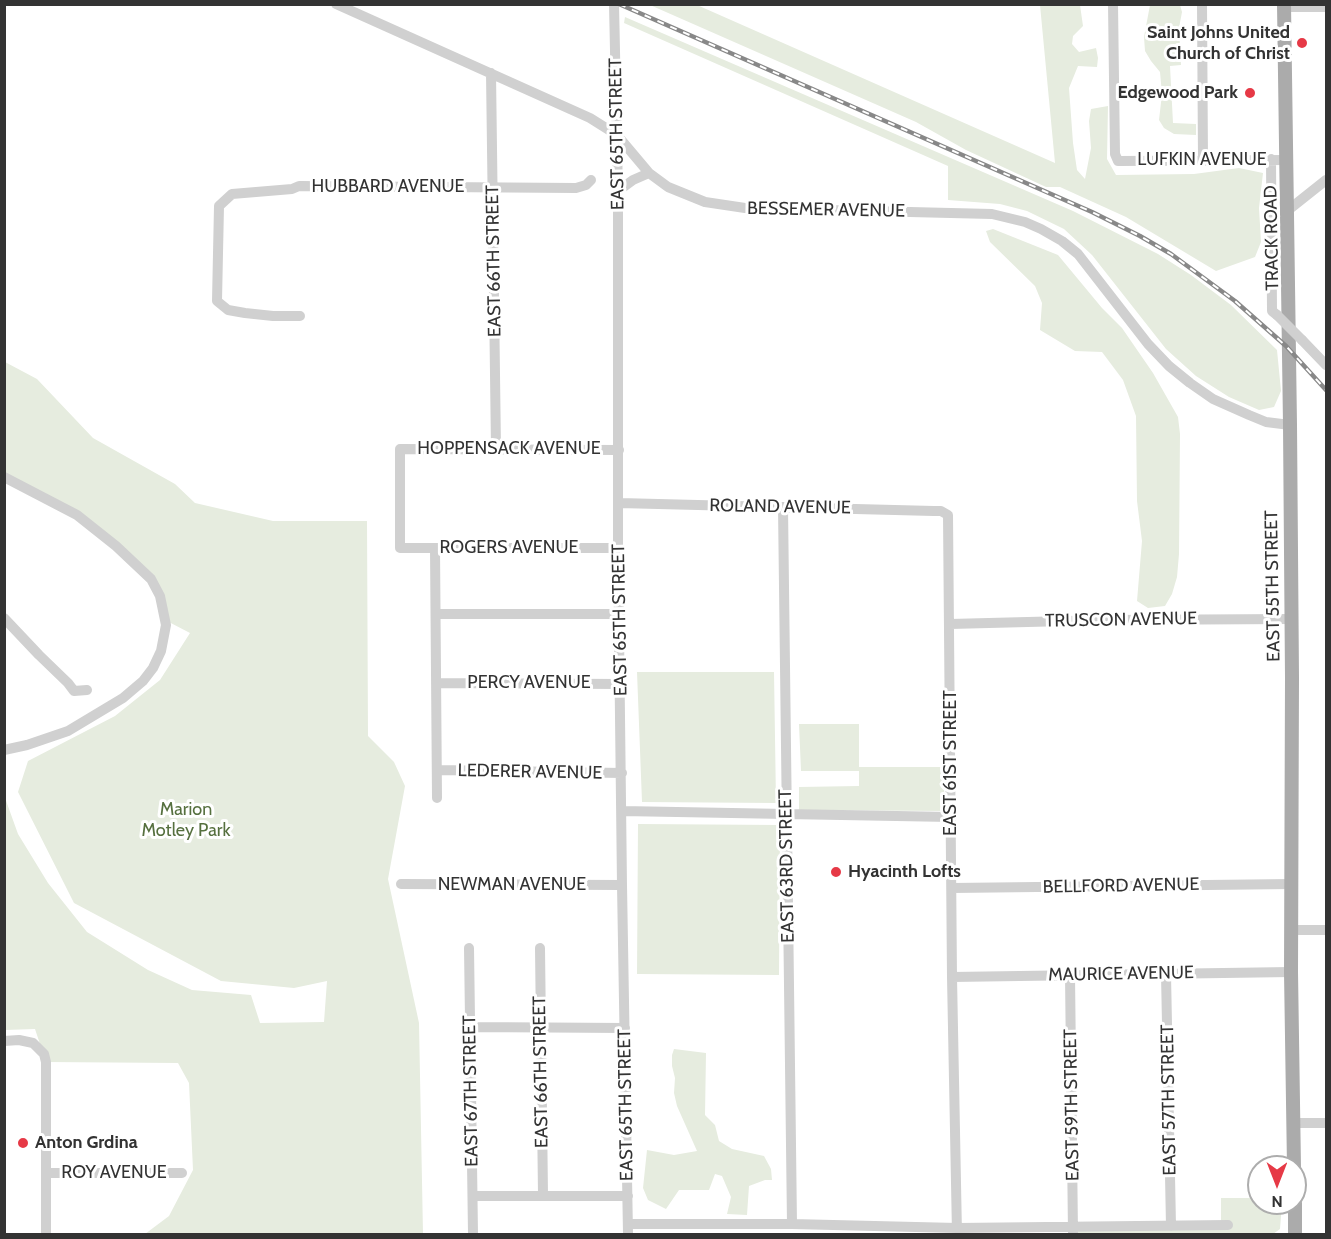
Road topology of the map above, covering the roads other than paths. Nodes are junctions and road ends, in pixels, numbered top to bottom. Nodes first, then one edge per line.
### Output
1 (336, 4) edge
2 (614, 4) edge
3 (1113, 4) edge
4 (1202, 4) edge
5 (1284, 6) edge
6 (1326, 7) edge
7 (490, 73) junction
8 (617, 135) junction
9 (1271, 159) junction
10 (1286, 160) junction
11 (1203, 161) junction
12 (649, 173) junction
13 (591, 180) dead end
14 (1326, 180) edge
15 (493, 187) junction
16 (618, 191) junction
17 (1287, 211) junction
18 (300, 316) dead end
19 (1326, 365) edge
20 (1290, 424) junction
21 (496, 449) junction
22 (619, 450) junction
23 (4, 477) edge
24 (619, 503) junction
25 (783, 507) junction
26 (941, 511) joint
27 (400, 548) joint
28 (435, 548) junction
29 (618, 548) junction
30 (436, 615) junction
31 (620, 615) junction
32 (4, 618) edge
33 (1292, 619) junction
34 (950, 624) junction
35 (436, 683) junction
36 (621, 684) junction
37 (87, 690) dead end
38 (4, 750) edge
39 (438, 770) junction
40 (622, 773) junction
41 (438, 798) dead end
42 (621, 811) junction
43 (786, 815) junction
44 (951, 817) junction
45 (401, 884) dead end
46 (1291, 884) junction
47 (622, 885) junction
48 (952, 888) junction
49 (1292, 930) junction
50 (1326, 930) edge
51 (469, 948) dead end
52 (540, 948) dead end
53 (1291, 972) junction
54 (1166, 974) junction
55 (1071, 975) junction
56 (952, 977) junction
57 (469, 1027) junction
58 (540, 1027) junction
59 (625, 1028) junction
60 (4, 1041) edge
61 (1294, 1123) junction
62 (1326, 1123) edge
63 (1294, 1155) edge
64 (47, 1173) junction
65 (182, 1173) dead end
66 (543, 1195) junction
67 (473, 1196) junction
68 (628, 1196) junction
69 (1295, 1215) edge
70 (681, 1224) junction
71 (792, 1224) junction
72 (1228, 1225) dead end
73 (1172, 1226) junction
74 (628, 1229) edge
75 (1073, 1230) edge
76 (957, 1231) edge
77 (46, 1234) edge
78 (473, 1234) edge
79 (687, 1234) edge
80 (1295, 1234) edge

1 - 7 street, BESSEMER AVENUE
2 - 8 street, EAST 65TH STREET
3 - 11 street, LUFKIN AVENUE
4 - 11 street
5 - 6 street
5 - 10 main road, EAST 55TH STREET
7 - 8 street, BESSEMER AVENUE
7 - 15 street, EAST 66TH STREET
8 - 12 street, BESSEMER AVENUE
8 - 16 street, EAST 65TH STREET
9 - 10 street, LUFKIN AVENUE
9 - 11 street, LUFKIN AVENUE
9 - 19 street, TRACK ROAD, bridge
10 - 17 main road, EAST 55TH STREET
12 - 16 street
12 - 20 street, BESSEMER AVENUE
13 - 15 street, HUBBARD AVENUE
14 - 17 street
15 - 18 street, HUBBARD AVENUE
15 - 21 street, EAST 66TH STREET
16 - 22 street, EAST 65TH STREET
17 - 20 main road, EAST 55TH STREET
20 - 33 main road, EAST 55TH STREET
21 - 22 street, HOPPENSACK AVENUE
21 - 27 street, HOPPENSACK AVENUE
22 - 24 street, EAST 65TH STREET
23 - 38 street
24 - 25 street, ROLAND AVENUE
24 - 29 street, EAST 65TH STREET
25 - 26 street, ROLAND AVENUE
25 - 43 street, EAST 63RD STREET
26 - 34 street, EAST 61ST STREET
27 - 28 street, ROGERS AVENUE
28 - 29 street, ROGERS AVENUE
28 - 30 street
29 - 31 street, EAST 65TH STREET
30 - 31 street
30 - 35 street
31 - 36 street, EAST 65TH STREET
32 - 37 street
33 - 34 street, TRUSCON AVENUE
33 - 46 main road, EAST 55TH STREET
34 - 44 street, EAST 61ST STREET
35 - 36 street, PERCY AVENUE
35 - 39 street
36 - 40 street, EAST 65TH STREET
39 - 40 street, LEDERER AVENUE
39 - 41 street
40 - 42 street, EAST 65TH STREET
42 - 43 street
42 - 47 street, EAST 65TH STREET
43 - 44 street
43 - 71 street, EAST 63RD STREET
44 - 48 street, EAST 61ST STREET
45 - 47 street, NEWMAN AVENUE
46 - 48 street, BELLFORD AVENUE
46 - 49 main road, EAST 55TH STREET
47 - 59 street, EAST 65TH STREET
48 - 56 street, EAST 61ST STREET
49 - 50 street
49 - 53 main road, EAST 55TH STREET
51 - 57 street, EAST 67TH STREET
52 - 58 street, EAST 66TH STREET
53 - 54 street, MAURICE AVENUE
53 - 61 main road, EAST 55TH STREET
54 - 55 street, MAURICE AVENUE
54 - 73 street, EAST 57TH STREET
55 - 56 street, MAURICE AVENUE
55 - 75 street, EAST 59TH STREET
56 - 76 street, EAST 61ST STREET
57 - 58 street
57 - 67 street, EAST 67TH STREET
58 - 59 street
58 - 66 street, EAST 66TH STREET
59 - 68 street, EAST 65TH STREET
60 - 64 street
61 - 62 street
61 - 63 main road, EAST 55TH STREET
64 - 65 street, ROY AVENUE
64 - 77 street
66 - 67 street
66 - 68 street
67 - 78 street, EAST 67TH STREET
68 - 74 street, EAST 65TH STREET
69 - 80 main road
70 - 71 street
70 - 74 street
70 - 79 street
71 - 76 street
72 - 73 street
73 - 75 street
75 - 76 street

